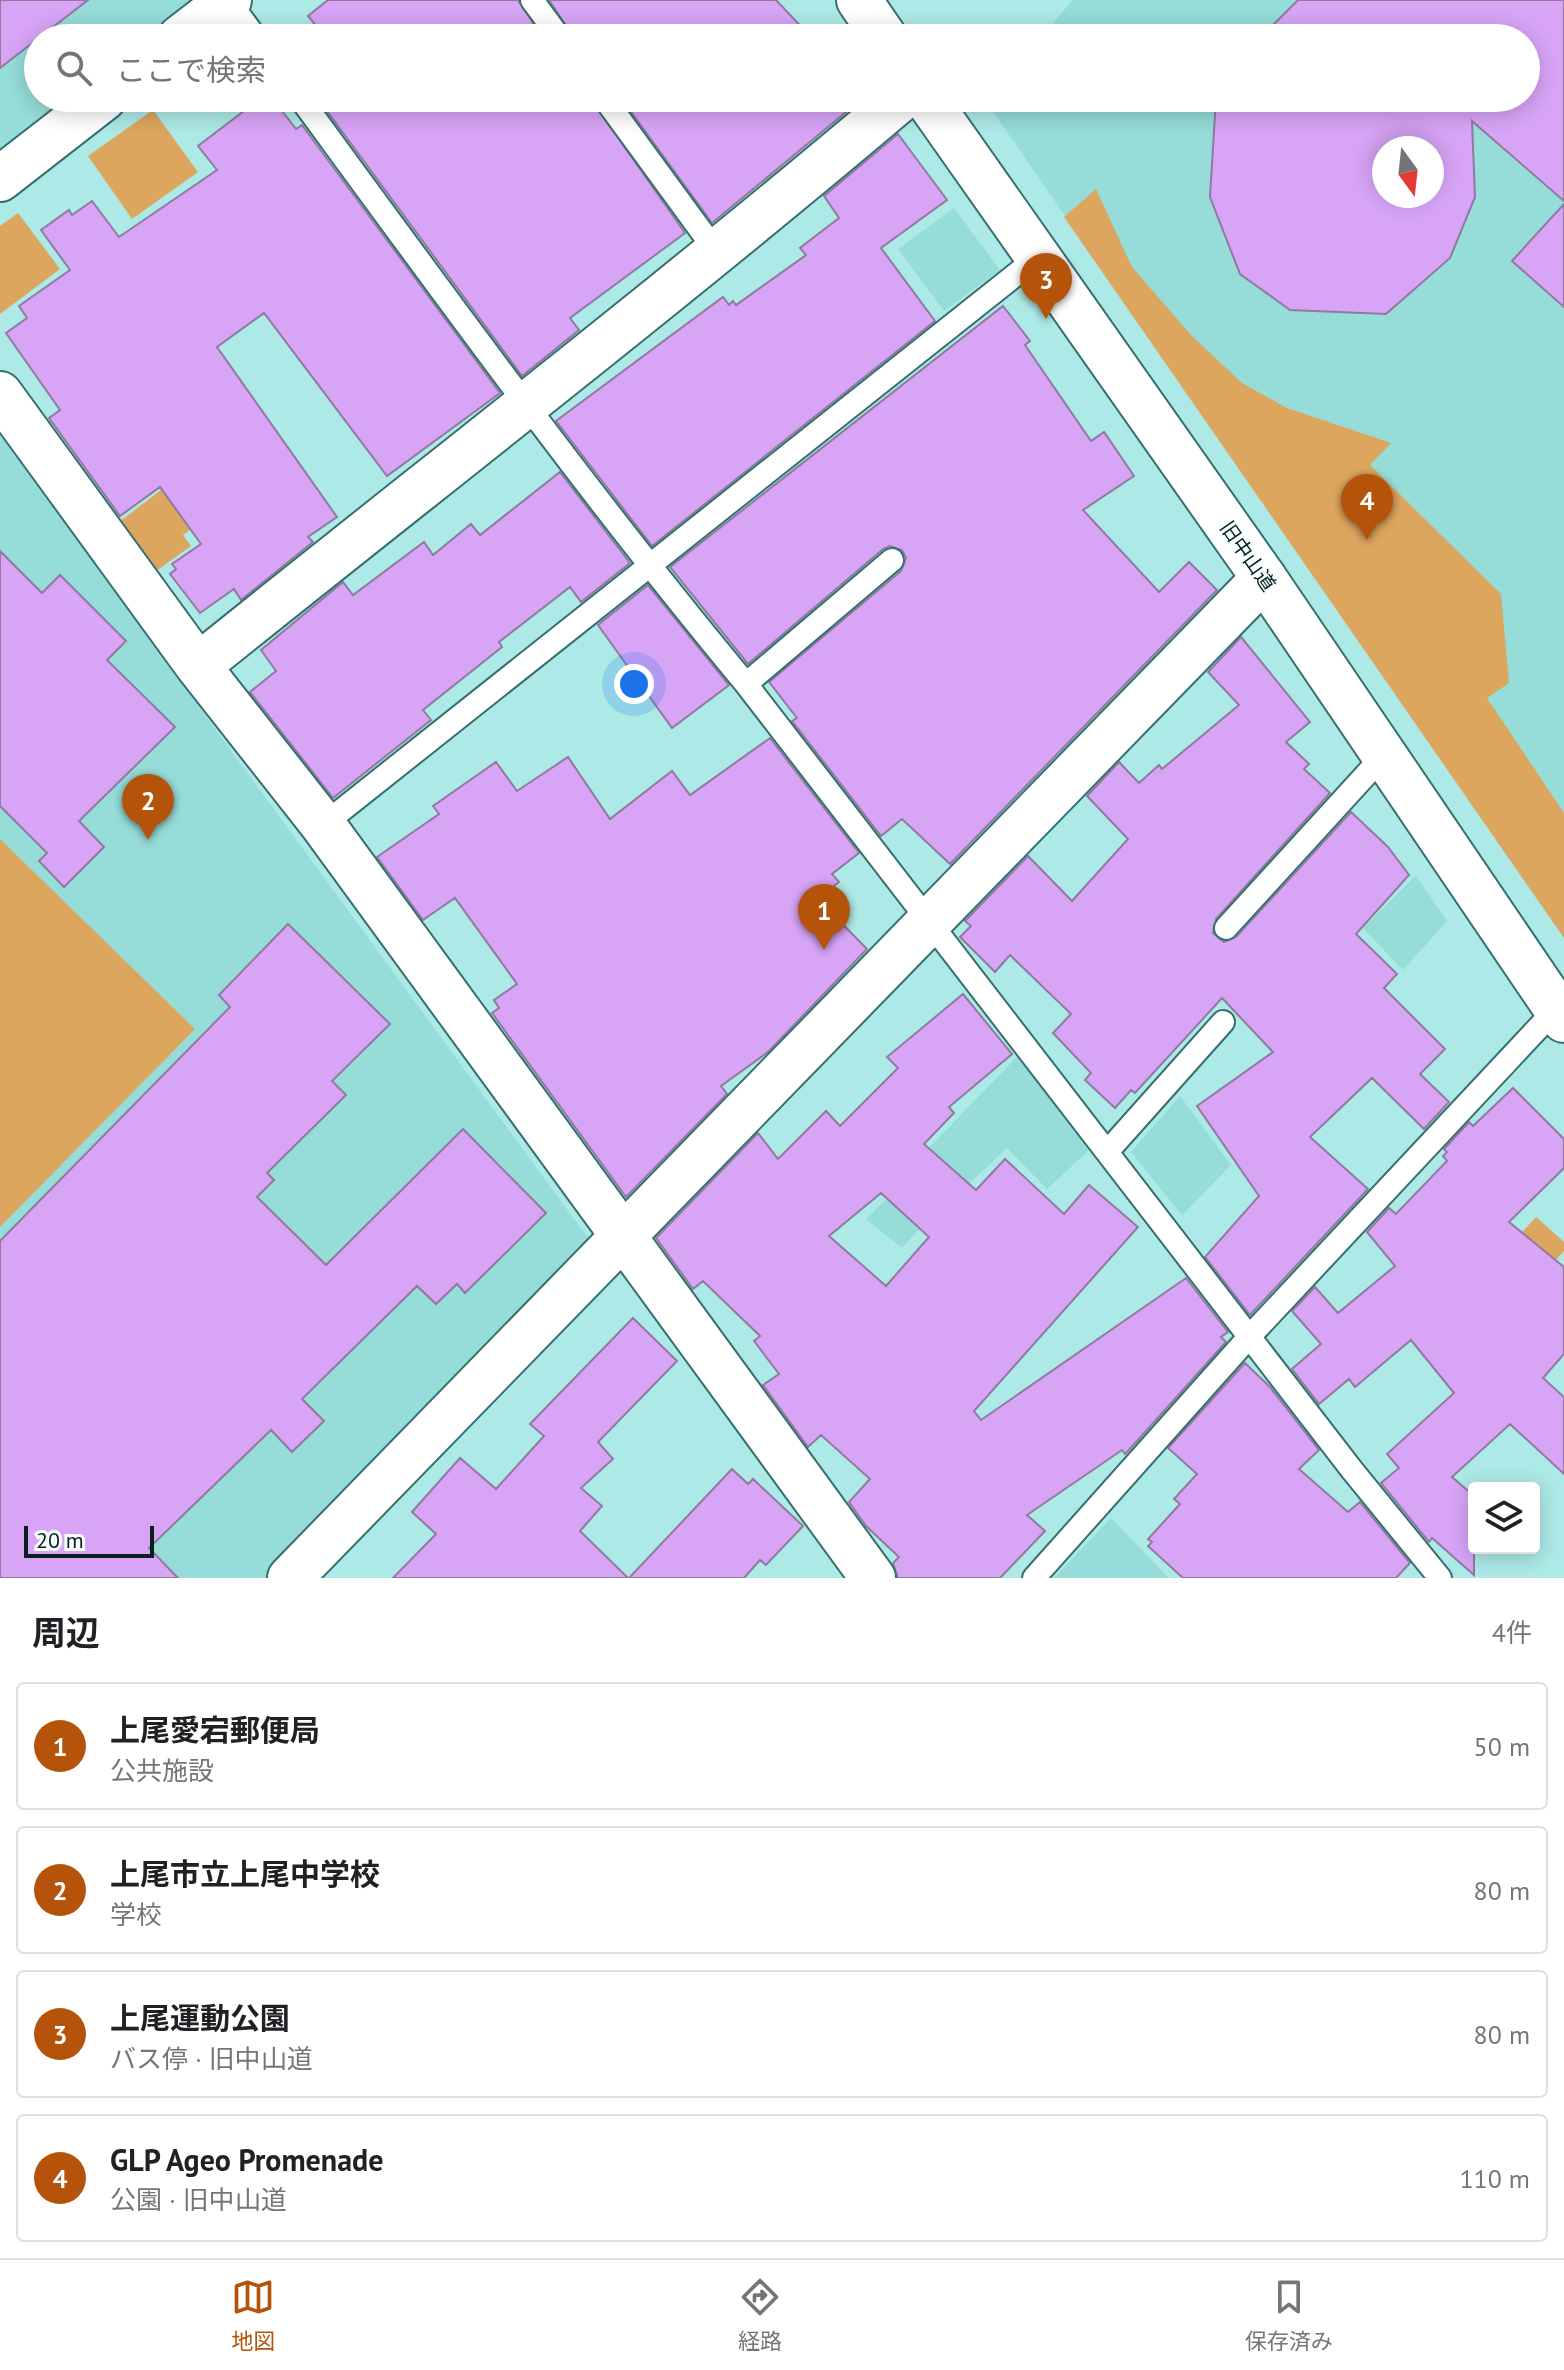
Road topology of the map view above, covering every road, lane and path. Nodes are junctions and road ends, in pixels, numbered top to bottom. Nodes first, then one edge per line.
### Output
1 (228, 0) edge
2 (532, 0) edge
3 (859, 0) edge
4 (198, 24) edge
5 (246, 24) edge
6 (550, 24) edge
7 (875, 24) edge
8 (86, 112) edge
9 (310, 112) edge
10 (614, 112) edge
11 (885, 112) edge
12 (936, 112) edge
13 (0, 179) edge
14 (718, 254) junction
15 (1038, 257) junction
16 (0, 394) edge
17 (524, 404) junction
18 (892, 560) dead end
19 (649, 567) junction
20 (1264, 578) junction
21 (198, 666) junction
22 (746, 684) junction
23 (1384, 755) junction
24 (323, 825) junction
25 (932, 923) junction
26 (1226, 928) dead end
27 (1560, 1014) edge
28 (1223, 1022) dead end
29 (1107, 1152) junction
30 (622, 1237) junction
31 (1249, 1337) junction
32 (290, 1578) edge
33 (873, 1578) edge
34 (1034, 1578) edge
35 (1440, 1578) edge

1 - 4 street
1 - 5 lane
2 - 6 lane
3 - 7 street
8 - 13 street
9 - 17 lane
10 - 14 lane
11 - 14 street
12 - 15 street, 旧中山道
14 - 17 street
15 - 19 lane
15 - 20 street, 旧中山道
16 - 21 street
17 - 19 lane
17 - 21 street
18 - 22 lane
19 - 22 lane
19 - 24 lane
20 - 23 street, 旧中山道
20 - 25 street
21 - 24 street
22 - 25 lane
23 - 26 lane
23 - 27 street, 旧中山道
24 - 30 street
25 - 29 lane
25 - 30 street
27 - 31 lane
28 - 29 lane
29 - 31 lane
30 - 32 street
30 - 33 street
31 - 34 lane
31 - 35 lane

